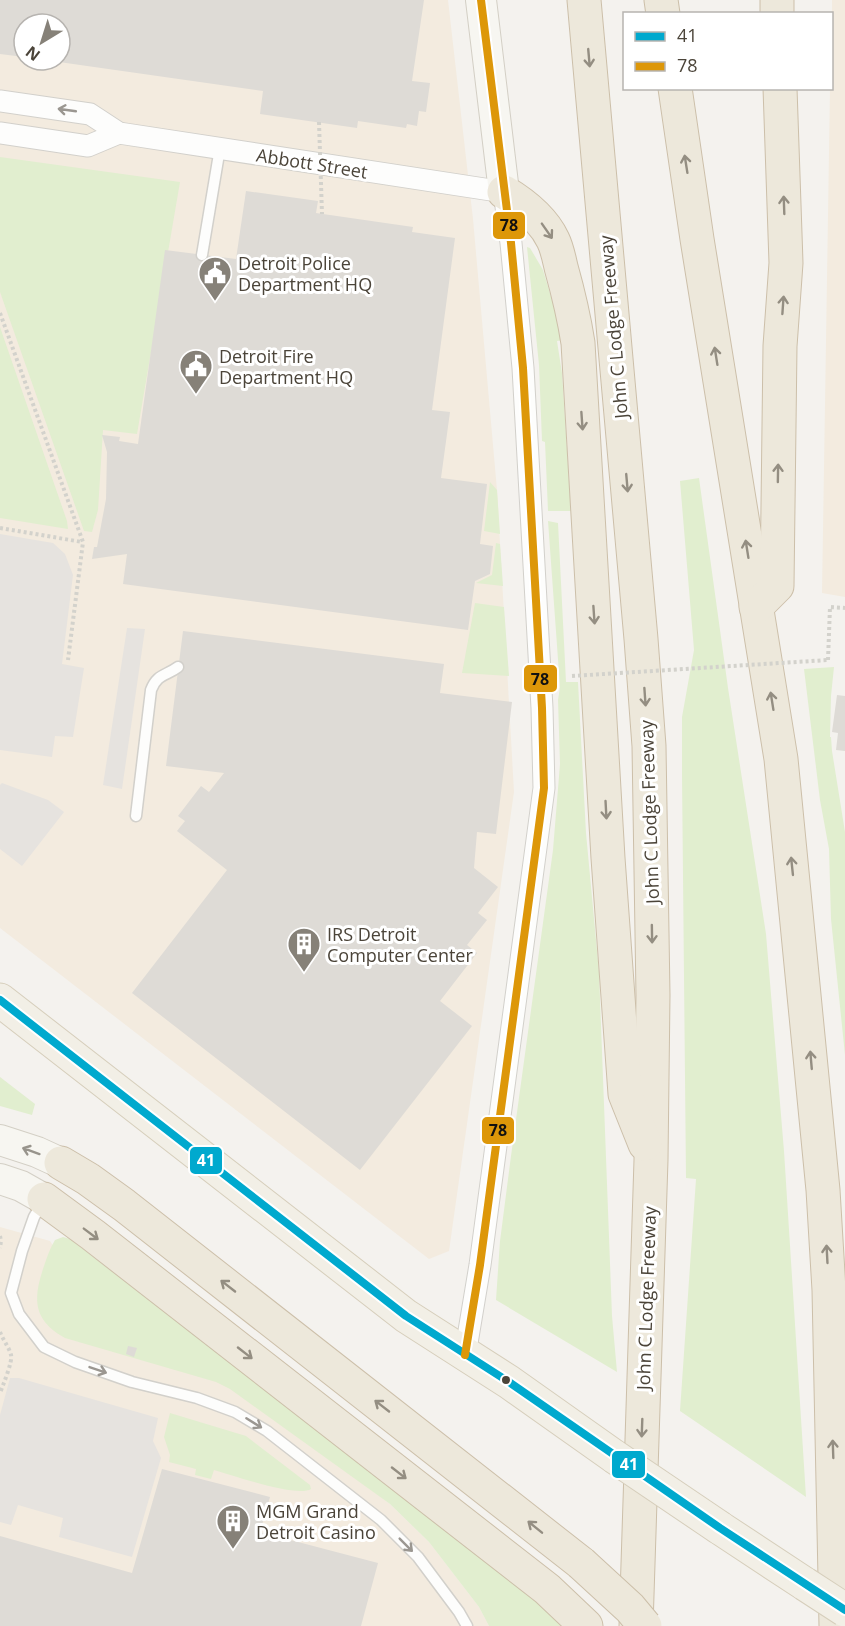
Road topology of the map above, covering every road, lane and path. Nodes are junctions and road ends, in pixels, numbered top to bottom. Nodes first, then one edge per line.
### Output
1 (481, 0) edge
2 (584, 0) edge
3 (675, 90) edge
4 (780, 90) edge
5 (0, 101) edge
6 (319, 122) dead end
7 (0, 133) edge
8 (119, 133) junction
9 (220, 148) junction
10 (504, 192) junction
11 (322, 214) dead end
12 (202, 255) dead end
13 (0, 313) edge
14 (0, 528) edge
15 (83, 542) junction
16 (756, 607) junction
17 (845, 608) edge
18 (68, 660) dead end
19 (178, 667) dead end
20 (572, 676) dead end
21 (136, 816) dead end
22 (0, 1000) edge
23 (0, 1140) edge
24 (651, 1160) junction
25 (62, 1163) joint
26 (0, 1179) edge
27 (44, 1199) junction
28 (0, 1236) edge
29 (0, 1248) edge
30 (0, 1332) edge
31 (465, 1355) junction
32 (0, 1393) edge
33 (845, 1610) edge
34 (467, 1626) edge
35 (586, 1626) edge
36 (636, 1626) edge
37 (645, 1626) edge
38 (836, 1626) edge

1 - 10 street
2 -> 24 highway, John C Lodge Freeway
16 -> 3 highway
16 -> 4 highway
8 -> 5 street
6 - 11 path, bridge
7 - 8 street
8 - 9 street, Abbott Street
9 - 10 street, Abbott Street
9 - 12 lane
10 -> 24 highway
10 - 31 street
13 - 15 path
14 - 15 path
15 - 18 path
38 -> 16 highway
17 - 20 path, bridge
19 - 21 lane
22 - 31 main road
25 -> 23 street
24 -> 36 highway, John C Lodge Freeway
37 -> 25 highway, bridge
26 - 27 street
27 -> 34 lane
27 -> 35 highway
28 - 29 path
30 - 32 path
31 - 33 main road, bridge

